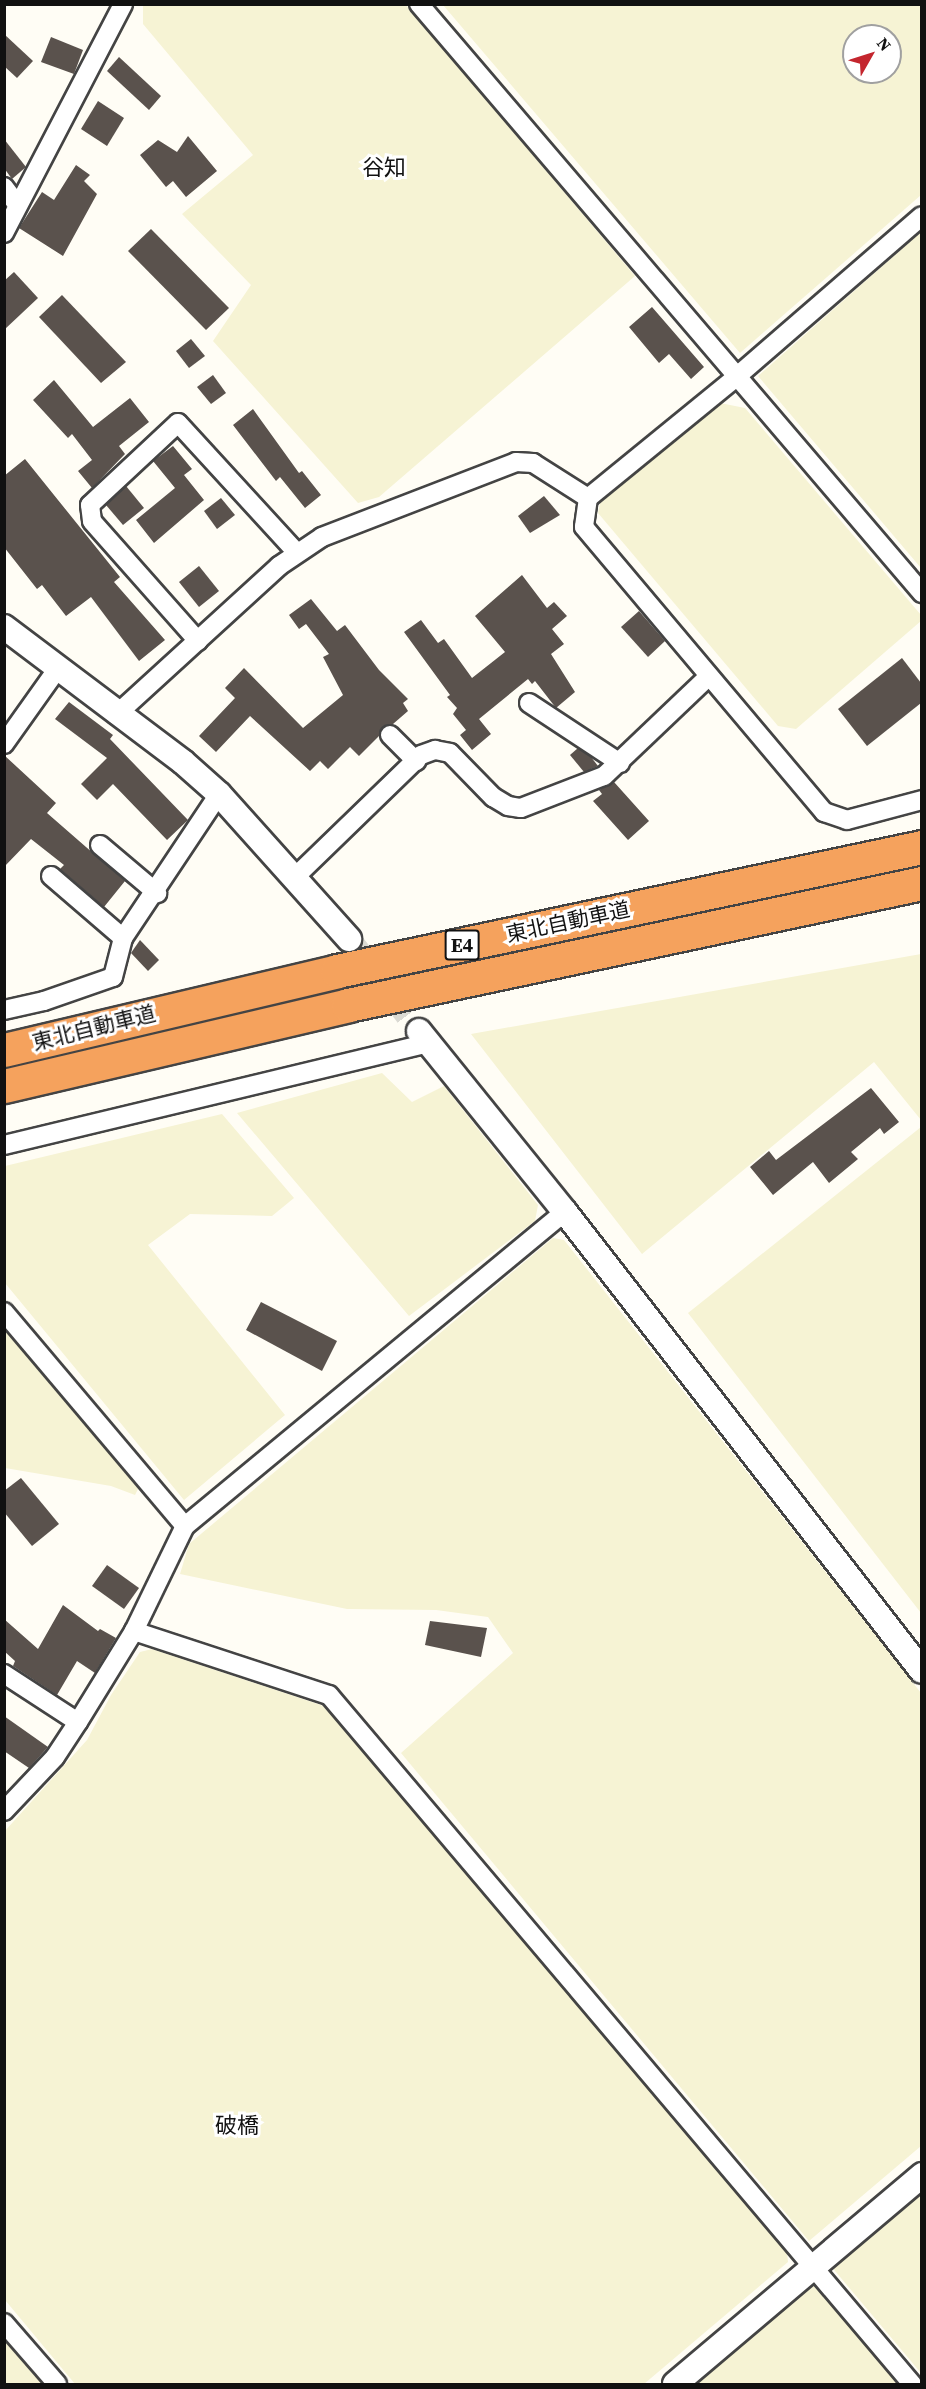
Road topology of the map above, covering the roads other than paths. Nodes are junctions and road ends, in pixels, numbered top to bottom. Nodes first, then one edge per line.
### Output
1 (123, 4) edge
2 (419, 4) edge
3 (4, 187) edge
4 (17, 204) junction
5 (921, 216) edge
6 (4, 233) edge
7 (735, 378) junction
8 (588, 498) junction
9 (296, 552) junction
10 (921, 593) edge
11 (4, 627) edge
12 (198, 641) junction
13 (58, 668) junction
14 (708, 677) junction
15 (529, 703) dead end
16 (117, 715) junction
17 (390, 735) dead end
18 (4, 744) edge
19 (416, 761) junction
20 (620, 764) junction
21 (219, 794) junction
22 (921, 800) edge
23 (100, 844) dead end
24 (921, 847) edge
25 (51, 876) dead end
26 (293, 879) junction
27 (921, 883) edge
28 (157, 892) junction
29 (123, 938) junction
30 (349, 939) tunnel mouth
31 (4, 1010) edge
32 (424, 1037) joint
33 (4, 1050) edge
34 (4, 1086) edge
35 (4, 1145) edge
36 (565, 1212) junction
37 (4, 1312) edge
38 (185, 1526) junction
39 (134, 1631) junction
40 (921, 1671) edge
41 (4, 1674) edge
42 (78, 1722) junction
43 (4, 1811) edge
44 (921, 2175) edge
45 (812, 2268) junction
46 (4, 2323) edge
47 (57, 2385) edge
48 (675, 2385) edge
49 (912, 2385) edge

1 - 4 street
2 - 7 street
3 - 4 street
4 - 6 street
5 - 7 street
7 - 8 street
7 - 10 street
8 - 9 street
8 - 14 street
9 - 12 street
9 - 12 street
11 - 13 street
12 - 16 street
13 - 16 street
13 - 18 street
14 - 20 street
14 - 22 street
15 - 20 street
16 - 21 street
17 - 19 street
19 - 20 street
19 - 26 street
21 - 26 street
21 - 28 street
23 - 28 street
24 - 33 highway, 東北自動車道 / E4
25 - 29 street
26 - 30 street
27 - 34 highway, 東北自動車道 / E4
28 - 29 street
29 - 31 street
32 - 35 street
32 - 36 street
36 - 38 street
36 - 40 street
37 - 38 street
38 - 39 street
39 - 42 street
39 - 45 street
41 - 42 street
42 - 43 street
44 - 45 street
45 - 48 street
45 - 49 street
46 - 47 street

